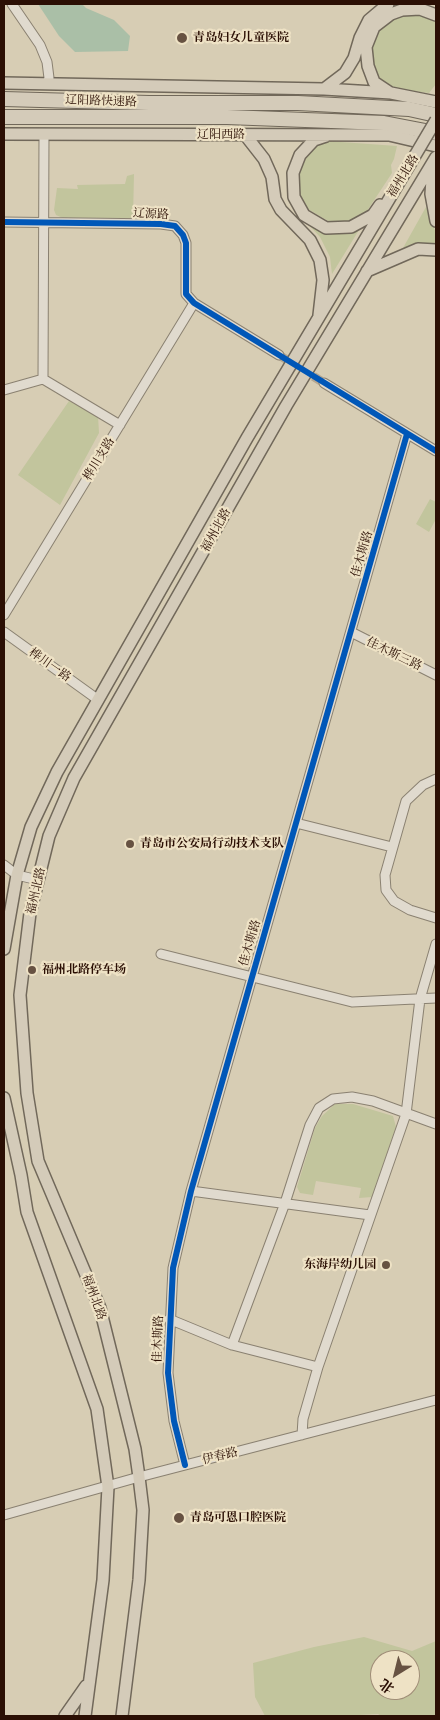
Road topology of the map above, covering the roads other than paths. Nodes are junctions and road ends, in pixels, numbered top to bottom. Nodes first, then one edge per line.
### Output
1 (12, 4) edge
2 (388, 4) edge
3 (436, 15) edge
4 (4, 83) edge
5 (47, 84) junction
6 (324, 89) junction
7 (391, 93) junction
8 (4, 98) edge
9 (436, 102) edge
10 (436, 116) edge
11 (4, 117) edge
12 (197, 117) joint
13 (436, 120) edge
14 (436, 133) edge
15 (4, 134) edge
16 (44, 134) junction
17 (333, 134) junction
18 (246, 136) junction
19 (436, 146) edge
20 (434, 160) edge
21 (410, 164) junction
22 (436, 221) edge
23 (4, 222) edge
24 (45, 222) junction
25 (436, 250) edge
26 (368, 271) junction
27 (194, 303) junction
28 (318, 319) junction
29 (279, 355) tunnel mouth
30 (43, 379) junction
31 (324, 383) tunnel mouth
32 (4, 390) edge
33 (120, 425) junction
34 (407, 434) junction
35 (436, 451) edge
36 (4, 615) edge
37 (4, 632) edge
38 (351, 632) junction
39 (436, 675) edge
40 (97, 699) junction
41 (436, 779) edge
42 (296, 823) junction
43 (392, 847) junction
44 (4, 866) edge
45 (17, 875) junction
46 (38, 880) junction
47 (436, 918) edge
48 (436, 944) edge
49 (4, 948) edge
50 (161, 954) dead end
51 (252, 979) junction
52 (436, 998) edge
53 (420, 999) junction
54 (4, 1098) edge
55 (406, 1114) junction
56 (436, 1124) edge
57 (192, 1191) junction
58 (284, 1203) junction
59 (370, 1215) junction
60 (169, 1320) junction
61 (232, 1345) junction
62 (318, 1367) junction
63 (436, 1400) edge
64 (302, 1435) junction
65 (185, 1465) junction
66 (139, 1477) junction
67 (108, 1487) junction
68 (5, 1512) edge
69 (89, 1682) junction
70 (124, 1714) edge
71 (65, 1716) edge
72 (84, 1716) edge

1 - 5 street
2 - 6 main road
3 - 7 main road
4 - 5 main road
5 - 6 main road
6 - 7 main road
7 - 9 main road
8 - 10 highway, 辽阳路快速路
11 - 12 highway, 辽阳路快速路
12 - 14 highway, 辽阳西路
13 - 21 main road, 福州北路, bridge
15 - 16 main road, 辽阳西路
16 - 18 main road, 辽阳西路
16 - 24 street
17 - 18 main road, 辽阳西路
17 - 19 main road, 辽阳西路
17 - 21 main road
18 - 28 main road
20 - 22 main road
20 - 26 main road, 福州北路
21 - 28 main road, 福州北路
23 - 24 street, 辽源路
24 - 27 street, 辽源路
24 - 30 street
25 - 26 main road
26 - 46 main road, 福州北路
27 - 29 street
27 - 33 street, 桦川支路
28 - 40 main road, 福州北路
30 - 32 street
30 - 33 street
31 - 34 street
33 - 36 street, 桦川支路
34 - 35 street
34 - 38 street, 佳木斯路
37 - 40 street, 桦川一路
38 - 39 street, 佳木斯三路
38 - 42 street, 佳木斯路
40 - 45 main road, 福州北路
41 - 43 street
42 - 43 street
42 - 51 street, 佳木斯路
43 - 47 street
44 - 45 street
45 - 46 street
45 - 49 main road, 福州北路
46 - 66 main road, 福州北路
48 - 53 street
50 - 51 street
51 - 53 street
51 - 57 street, 佳木斯路
52 - 53 street
53 - 55 street
54 - 67 main road
55 - 56 street
55 - 58 street
55 - 59 street
57 - 58 street
57 - 60 street, 佳木斯路
58 - 59 street
58 - 61 street
59 - 62 street
60 - 61 street
60 - 65 street, 佳木斯路
61 - 62 street
62 - 64 street
63 - 64 street, 伊春路
64 - 65 street, 伊春路
65 - 66 street, 伊春路
66 - 67 street, 伊春路
66 - 70 main road, 福州北路
67 - 68 street, 伊春路
67 - 69 main road
69 - 71 main road
69 - 72 main road

